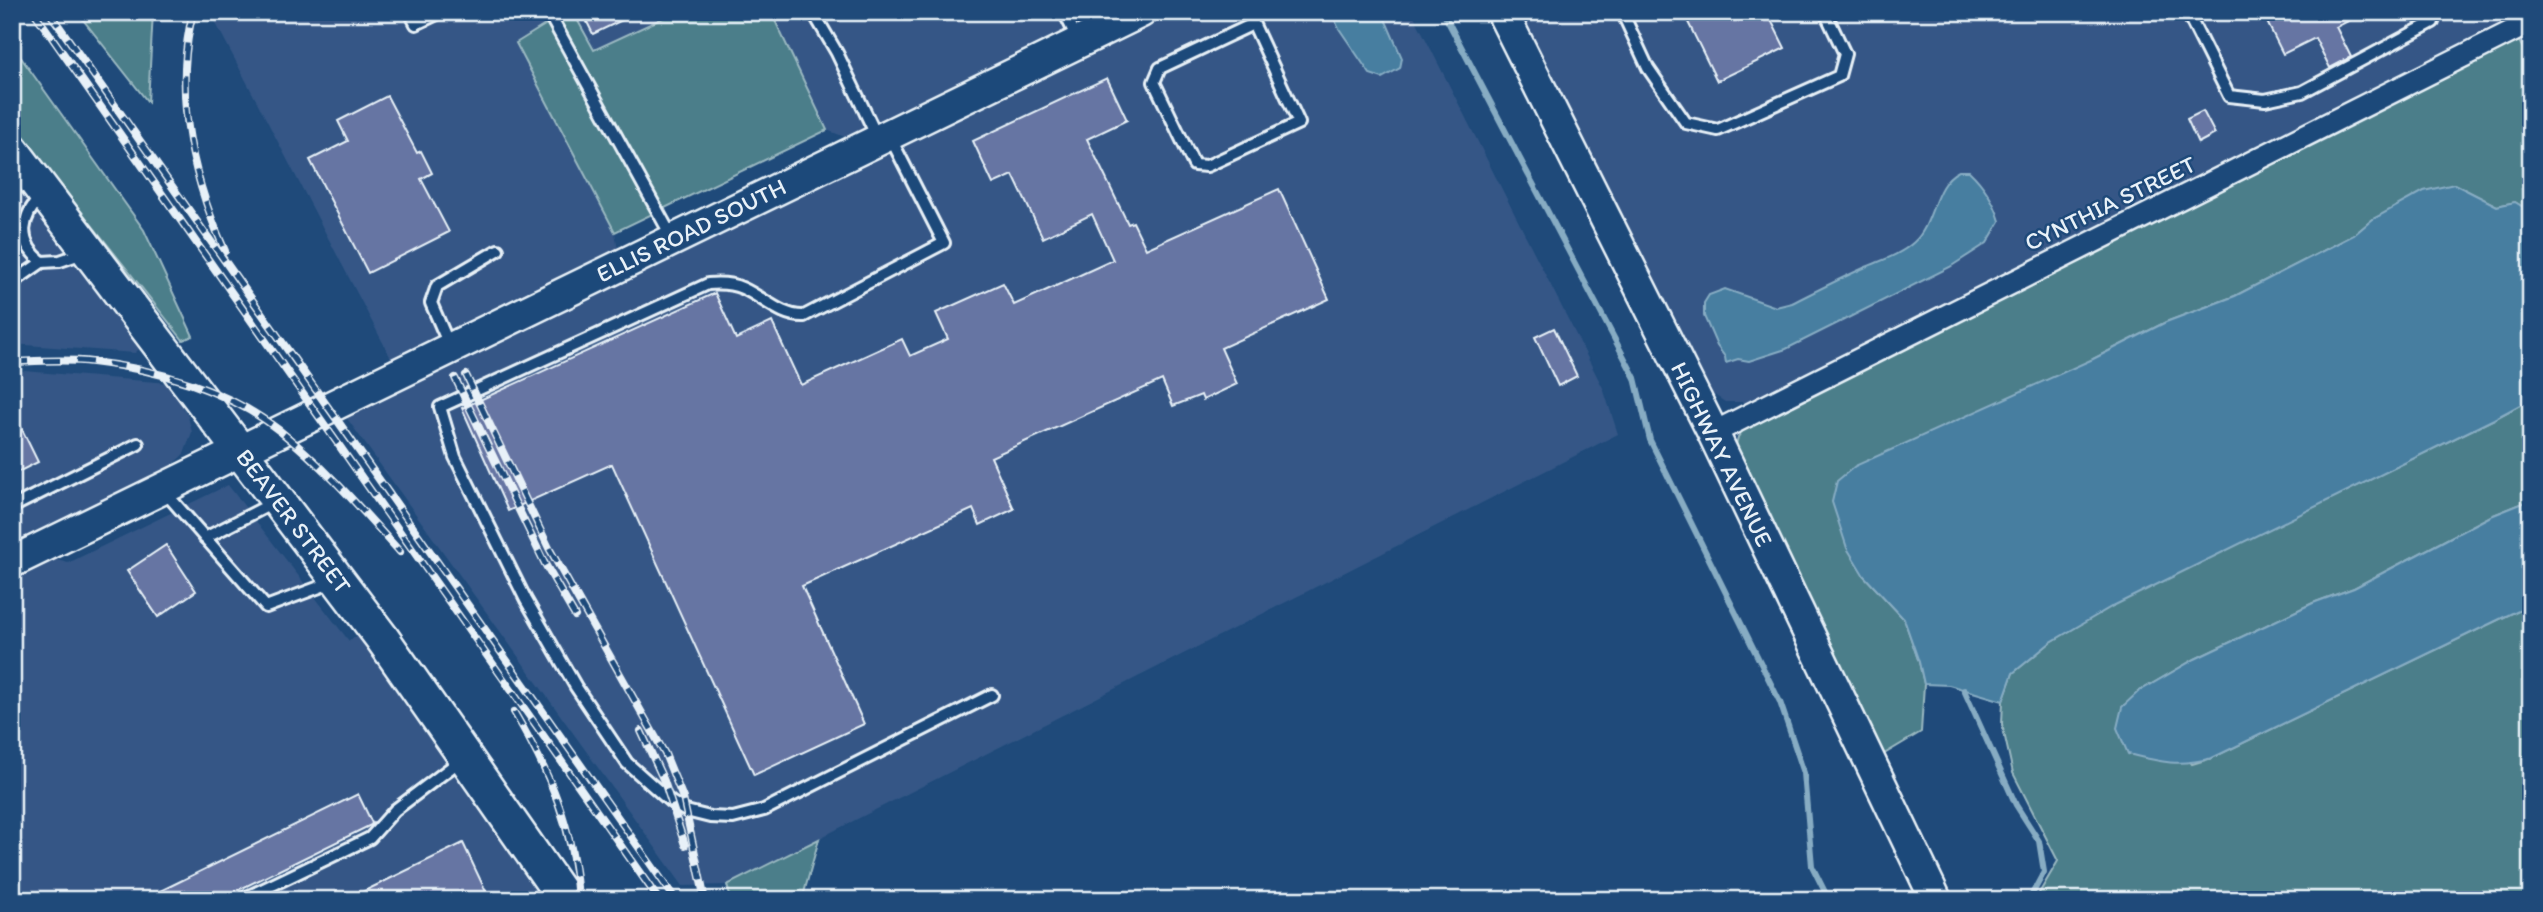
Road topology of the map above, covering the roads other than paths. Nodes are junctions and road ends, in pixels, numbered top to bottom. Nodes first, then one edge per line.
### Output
1 (410, 12) edge
2 (441, 12) edge
3 (548, 12) edge
4 (813, 12) edge
5 (1063, 12) edge
6 (1141, 12) edge
7 (1248, 12) edge
8 (1502, 12) edge
9 (1622, 12) edge
10 (1825, 12) edge
11 (2187, 12) edge
12 (2434, 12) edge
13 (2531, 22) edge
14 (1253, 24) junction
15 (1079, 42) junction
16 (883, 137) junction
17 (13, 153) edge
18 (45, 193) junction
19 (673, 239) junction
20 (498, 250) dead end
21 (89, 251) junction
22 (42, 262) junction
23 (12, 282) edge
24 (450, 347) junction
25 (1713, 433) junction
26 (138, 444) dead end
27 (242, 450) junction
28 (162, 489) junction
29 (279, 500) junction
30 (12, 507) edge
31 (205, 538) junction
32 (12, 562) edge
33 (339, 580) junction
34 (992, 695) dead end
35 (466, 756) junction
36 (241, 900) edge
37 (565, 900) edge
38 (1937, 900) edge

1 - 2 lane
3 - 19 lane
4 - 16 lane
5 - 15 lane
6 - 15 street, ELLIS ROAD SOUTH
7 - 14 lane
8 - 25 street, HIGHWAY AVENUE
9 - 10 lane
11 - 12 lane
13 - 25 street, CYNTHIA STREET
14 - 14 lane
15 - 16 street, ELLIS ROAD SOUTH
16 - 19 street, ELLIS ROAD SOUTH
16 - 34 lane
17 - 18 main road, BEAVER STREET
18 - 21 main road, BEAVER STREET
18 - 22 lane
19 - 24 street, ELLIS ROAD SOUTH
20 - 24 lane
21 - 22 lane
21 - 27 main road, BEAVER STREET
22 - 23 lane
24 - 27 street, ELLIS ROAD SOUTH
25 - 38 street, HIGHWAY AVENUE
26 - 30 lane
27 - 28 street, ELLIS ROAD SOUTH
27 - 29 main road, BEAVER STREET
28 - 31 lane
28 - 32 street, ELLIS ROAD SOUTH
29 - 31 lane
29 - 33 main road, BEAVER STREET
31 - 33 lane
33 - 35 main road, BEAVER STREET
35 - 36 lane
35 - 37 main road, BEAVER STREET

